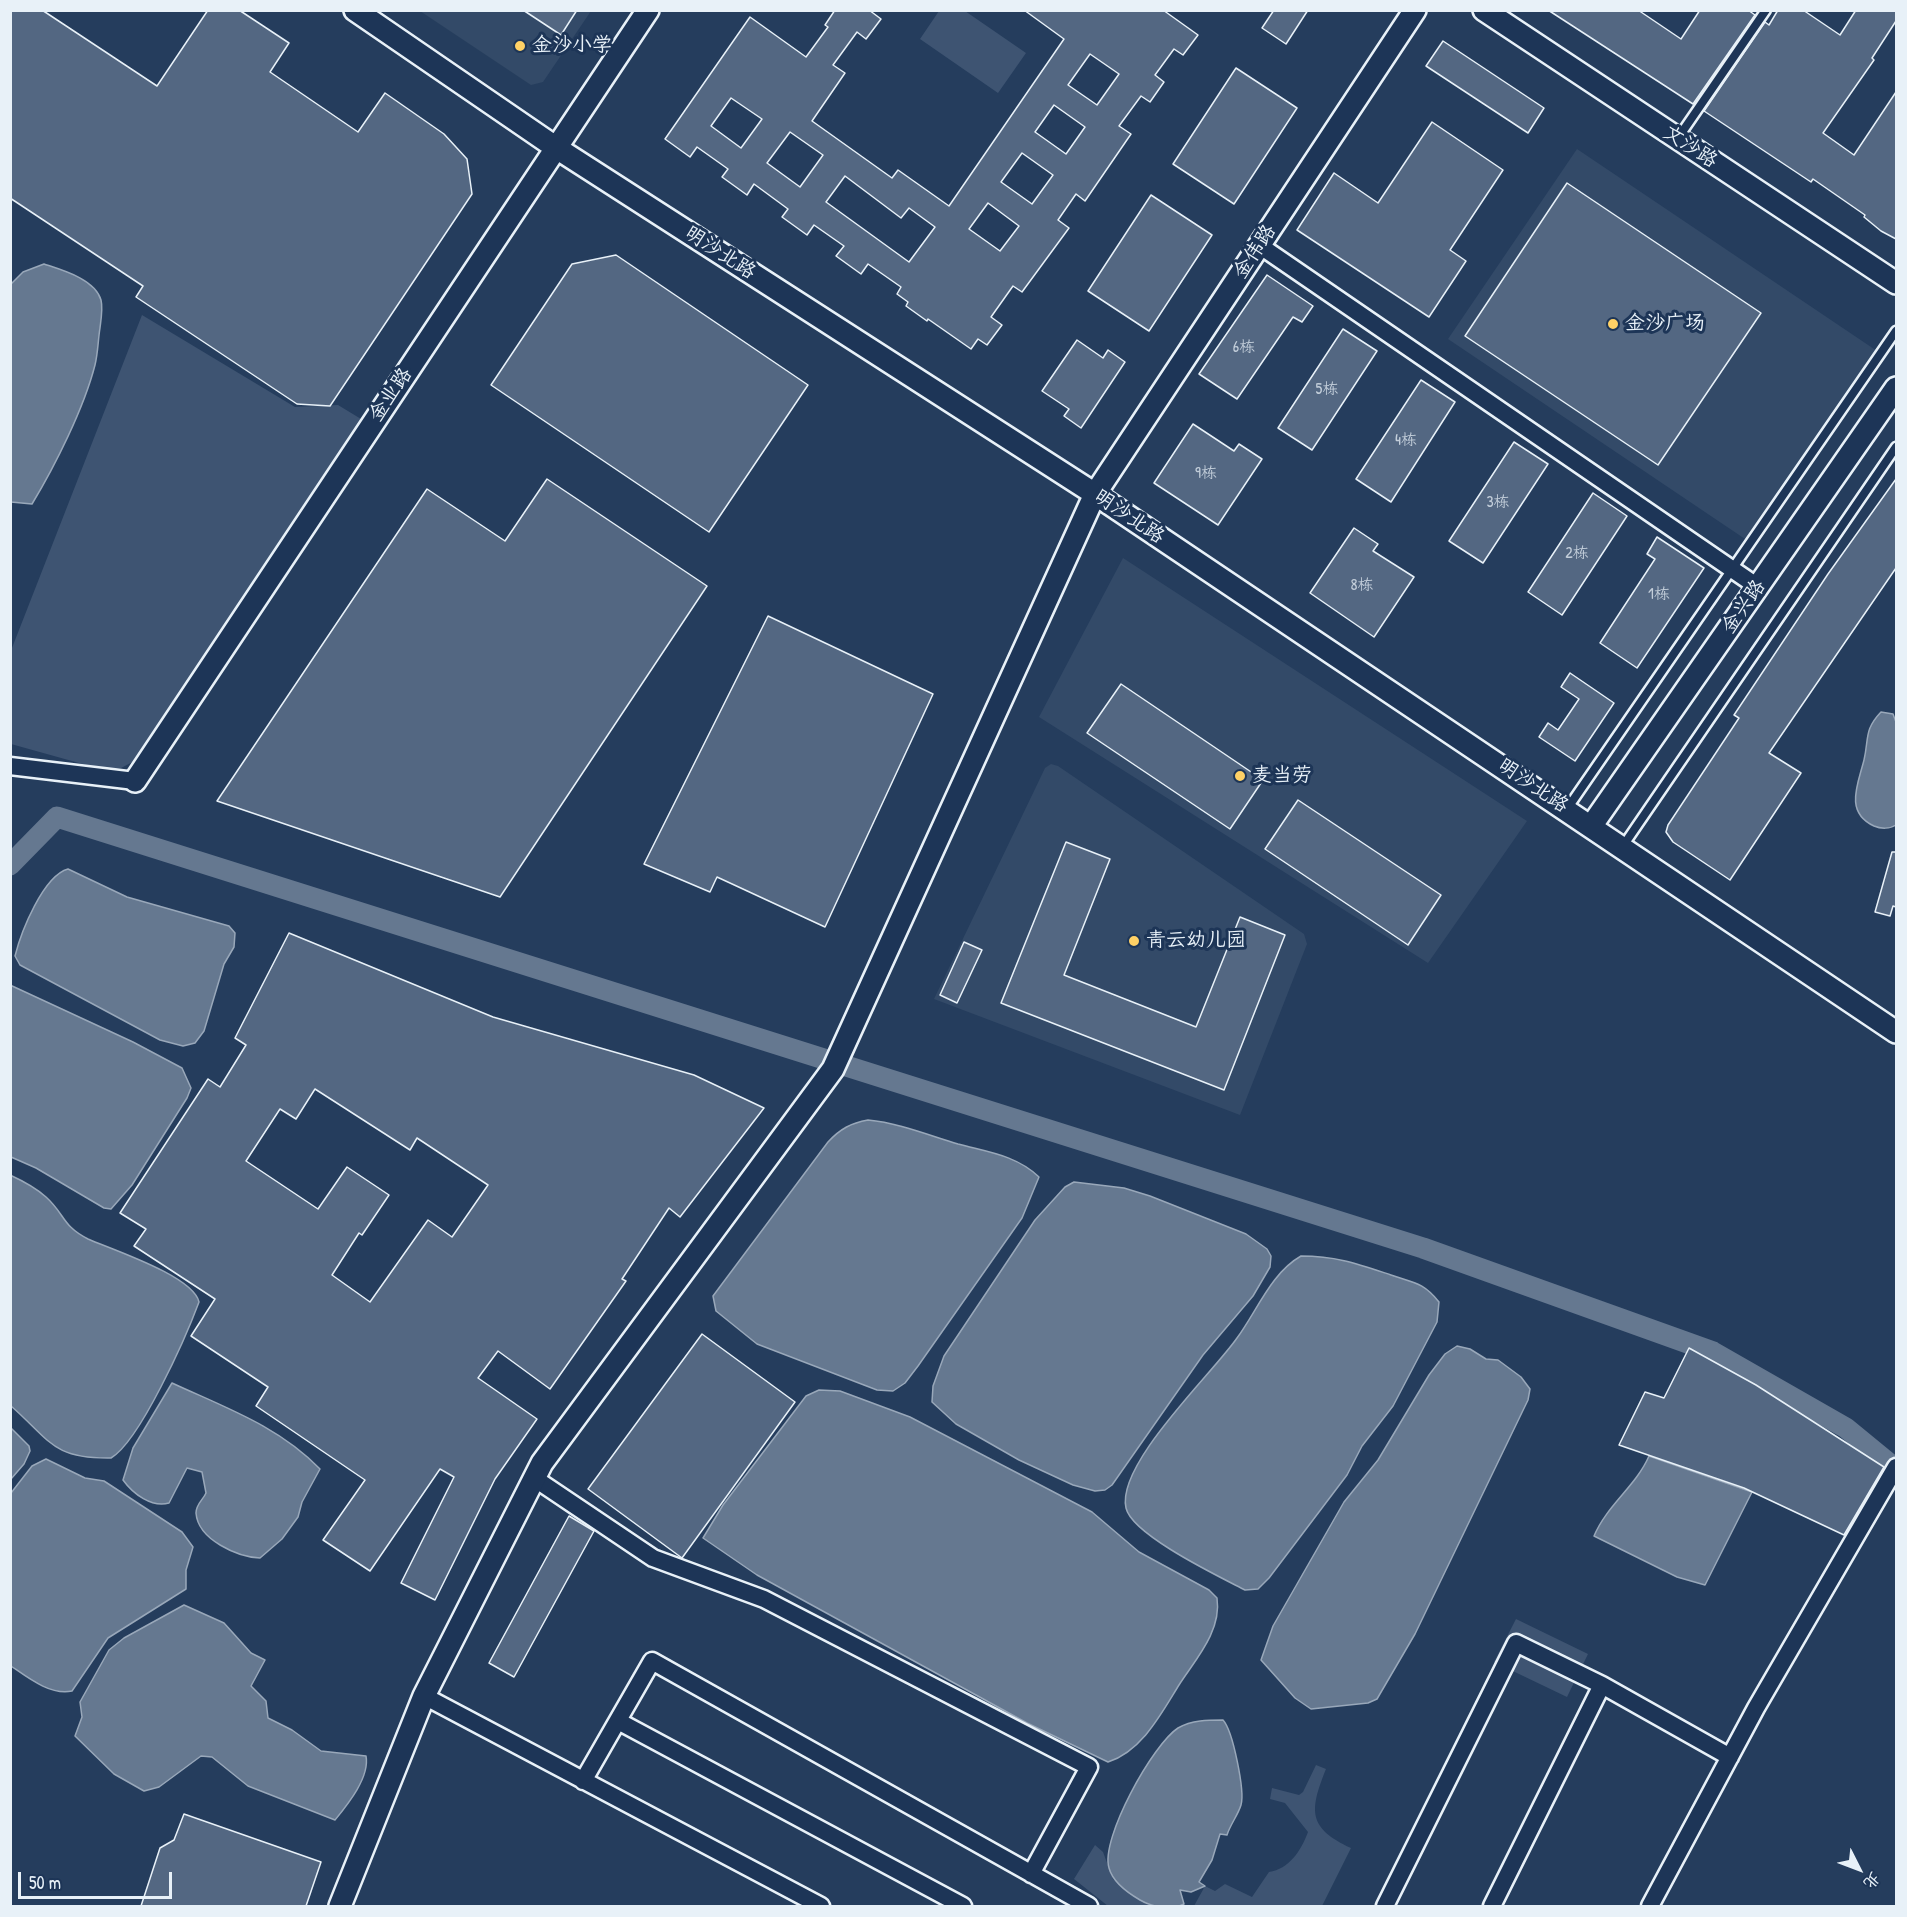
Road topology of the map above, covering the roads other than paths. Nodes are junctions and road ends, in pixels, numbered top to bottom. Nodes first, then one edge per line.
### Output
1 (355, 10) edge
2 (648, 10) edge
3 (1415, 10) edge
4 (1485, 10) edge
5 (1766, 10) edge
6 (1678, 138) junction
7 (555, 147) junction
8 (1259, 245) junction
9 (1896, 283) edge
10 (1896, 331) edge
11 (1896, 388) edge
12 (1896, 447) edge
13 (1095, 494) junction
14 (1732, 569) junction
15 (1758, 587) junction
16 (10, 766) edge
17 (135, 781) joint
18 (1567, 809) junction
19 (1592, 825) junction
20 (1623, 846) junction
21 (1896, 1032) edge
22 (1896, 1467) edge
23 (534, 1478) junction
24 (1602, 1685) junction
25 (424, 1696) junction
26 (618, 1721) junction
27 (1730, 1757) junction
28 (583, 1781) junction
29 (1031, 1874) junction
30 (340, 1906) edge
31 (821, 1906) edge
32 (963, 1906) edge
33 (1089, 1906) edge
34 (1385, 1906) edge
35 (1492, 1906) edge
36 (1650, 1906) edge

1 - 7 street, 明沙北路
2 - 7 street, 金业路
3 - 8 street, 金伟路
4 - 6 street, 文沙路
5 - 6 lane
6 - 9 street, 文沙路
7 - 13 street, 明沙北路
7 - 17 street, 金业路
8 - 13 street, 金伟路
8 - 14 street
10 - 14 lane
11 - 15 street, 金兴路
12 - 20 lane
13 - 18 street, 明沙北路
13 - 23 street, 金伟路
14 - 15 street
14 - 18 lane
15 - 19 street, 金兴路
16 - 17 street
18 - 19 street, 明沙北路
19 - 20 street, 明沙北路
20 - 21 street, 明沙北路
22 - 27 street
23 - 25 street, 金伟路
23 - 29 street
24 - 27 street
24 - 34 street
24 - 35 street
25 - 28 street
25 - 30 street, 金伟路
26 - 28 street
26 - 29 street
26 - 32 street
27 - 36 street
28 - 31 street
29 - 33 street

